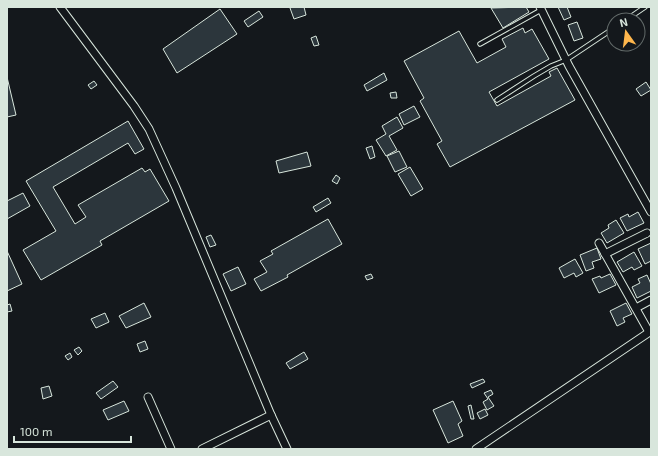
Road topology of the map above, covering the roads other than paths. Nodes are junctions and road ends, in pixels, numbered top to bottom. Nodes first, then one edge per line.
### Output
1 (60, 7) edge
2 (540, 9) edge
3 (606, 33) edge
4 (480, 44) dead end
5 (566, 60) junction
6 (497, 100) dead end
7 (651, 212) edge
8 (647, 233) dead end
9 (599, 243) dead end
10 (605, 254) junction
11 (651, 300) edge
12 (636, 308) junction
13 (650, 331) edge
14 (148, 397) dead end
15 (271, 415) junction
16 (171, 449) edge
17 (202, 449) edge
18 (287, 449) edge
19 (476, 449) edge

1 - 15 street
2 - 4 lane
2 - 5 street
3 - 5 lane
5 - 6 lane
5 - 7 street
8 - 10 street
9 - 10 street
10 - 12 street
11 - 12 street
12 - 13 street
13 - 19 street
14 - 16 street
15 - 17 street
15 - 18 street

